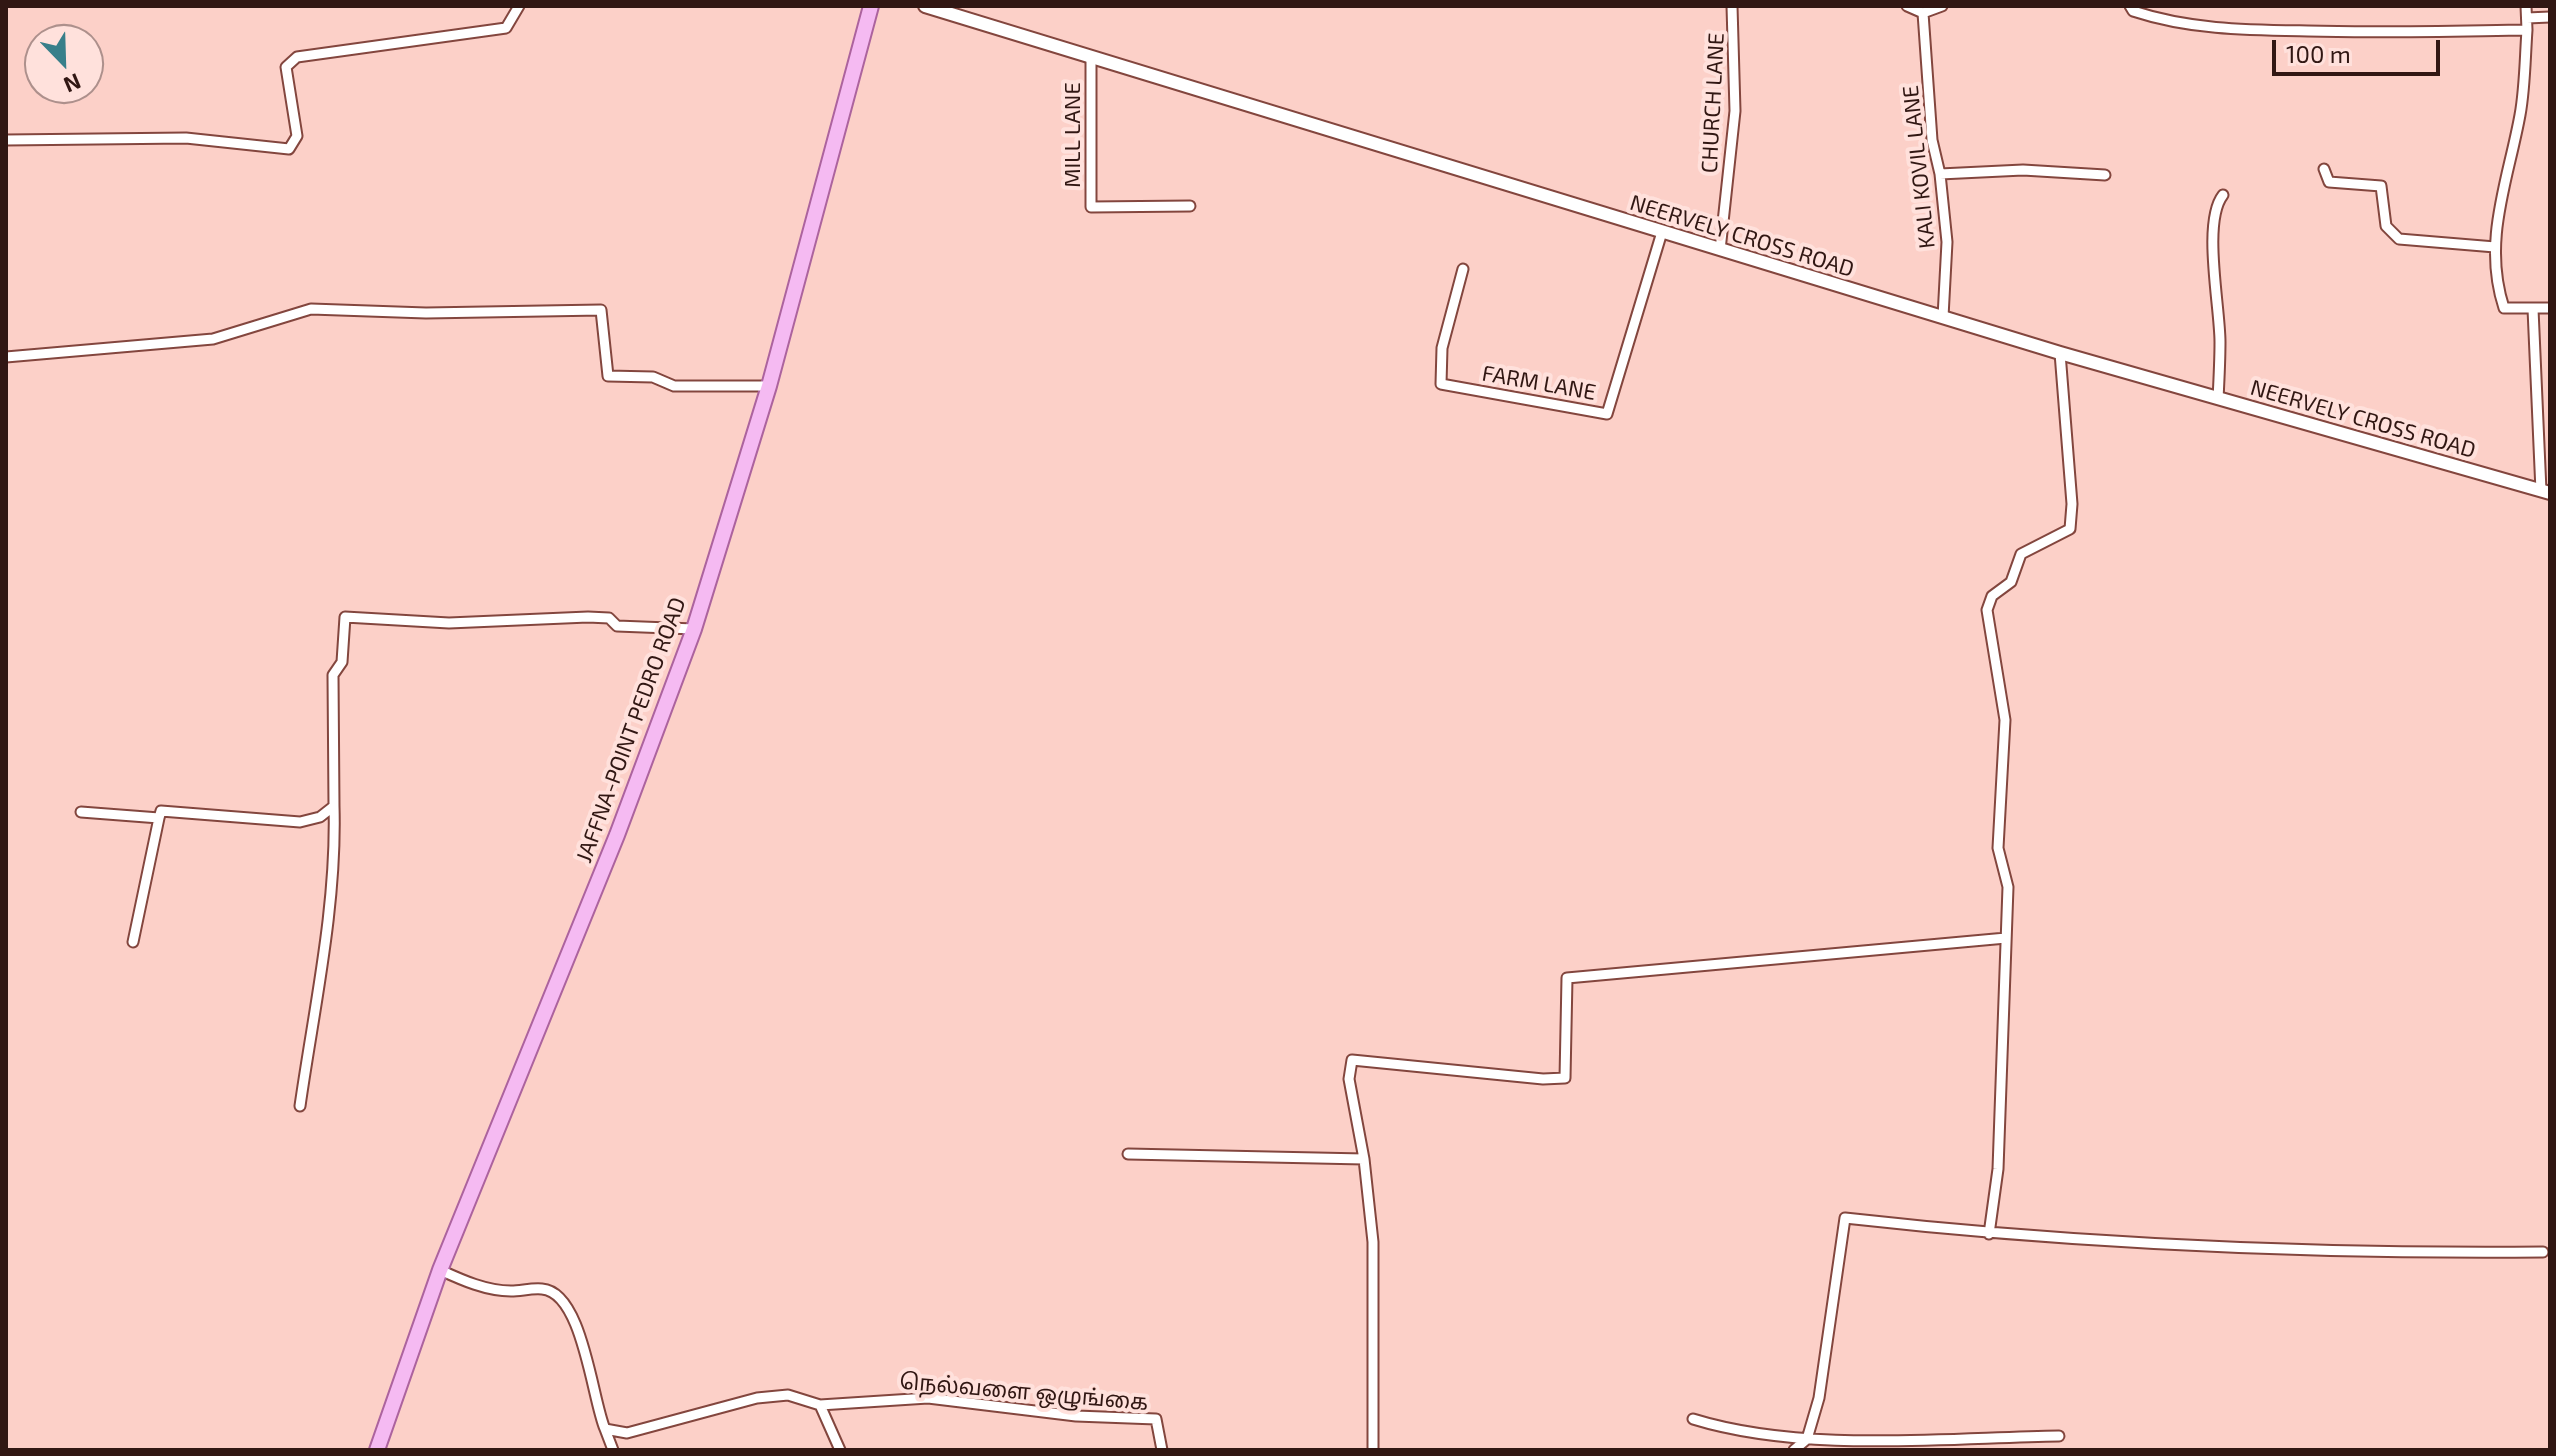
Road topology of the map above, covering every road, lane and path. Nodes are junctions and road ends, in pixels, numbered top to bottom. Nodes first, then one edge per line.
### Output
1 (519, 6) edge
2 (871, 6) edge
3 (925, 6) edge
4 (1732, 6) edge
5 (1907, 6) edge
6 (1942, 6) edge
7 (2130, 6) edge
8 (2526, 6) edge
9 (1923, 13) junction
10 (2550, 17) edge
11 (2527, 18) junction
12 (2527, 30) junction
13 (1091, 60) junction
14 (6, 140) edge
15 (2324, 169) dead end
16 (1940, 174) junction
17 (2105, 175) dead end
18 (2223, 195) dead end
19 (1190, 206) dead end
20 (1662, 232) junction
21 (2495, 247) junction
22 (1720, 250) junction
23 (1463, 269) dead end
24 (2550, 308) edge
25 (2533, 309) junction
26 (1943, 317) junction
27 (2060, 353) junction
28 (6, 357) edge
29 (769, 386) junction
30 (2218, 399) junction
31 (2546, 492) edge
32 (694, 629) junction
33 (334, 806) junction
34 (81, 812) dead end
35 (159, 818) junction
36 (2006, 938) junction
37 (133, 942) dead end
38 (300, 1106) dead end
39 (1128, 1154) dead end
40 (1364, 1159) junction
41 (1989, 1234) junction
42 (2543, 1252) dead end
43 (440, 1270) junction
44 (820, 1405) junction
45 (1693, 1419) dead end
46 (605, 1429) junction
47 (2059, 1436) dead end
48 (1807, 1439) junction
49 (377, 1450) edge
50 (613, 1450) edge
51 (840, 1450) edge
52 (1162, 1450) edge
53 (1373, 1450) edge
54 (1794, 1450) edge

1 - 14 street
2 - 29 main road, JAFFNA-POINT PEDRO ROAD
3 - 13 street, NEERVELY CROSS ROAD
4 - 22 street, CHURCH LANE
5 - 9 street
6 - 9 street
7 - 12 street
8 - 11 street
9 - 16 street, KALI KOVIL LANE
10 - 11 street
11 - 12 street
12 - 21 street
13 - 19 street, MILL LANE
13 - 20 street, NEERVELY CROSS ROAD
15 - 21 street
16 - 17 street
16 - 26 street, KALI KOVIL LANE
18 - 30 street
20 - 22 street, NEERVELY CROSS ROAD
20 - 23 street, FARM LANE
21 - 25 street
22 - 26 street, NEERVELY CROSS ROAD
24 - 25 street
25 - 31 street
26 - 27 street, NEERVELY CROSS ROAD
27 - 30 street, NEERVELY CROSS ROAD
27 - 36 street
28 - 29 street
29 - 32 main road, JAFFNA-POINT PEDRO ROAD
30 - 31 street, NEERVELY CROSS ROAD
32 - 33 street
32 - 43 main road, JAFFNA-POINT PEDRO ROAD
33 - 35 street
33 - 38 street
34 - 35 street
35 - 37 street
36 - 40 street
36 - 41 street
39 - 40 street
40 - 53 street
41 - 42 street
41 - 48 street
43 - 46 street
43 - 49 main road, JAFFNA-POINT PEDRO ROAD
44 - 46 street, நெல்வளை ஒழுங்கை
44 - 51 street
44 - 52 street, நெல்வளை ஒழுங்கை
45 - 48 street
46 - 50 street
47 - 48 street
48 - 54 street

